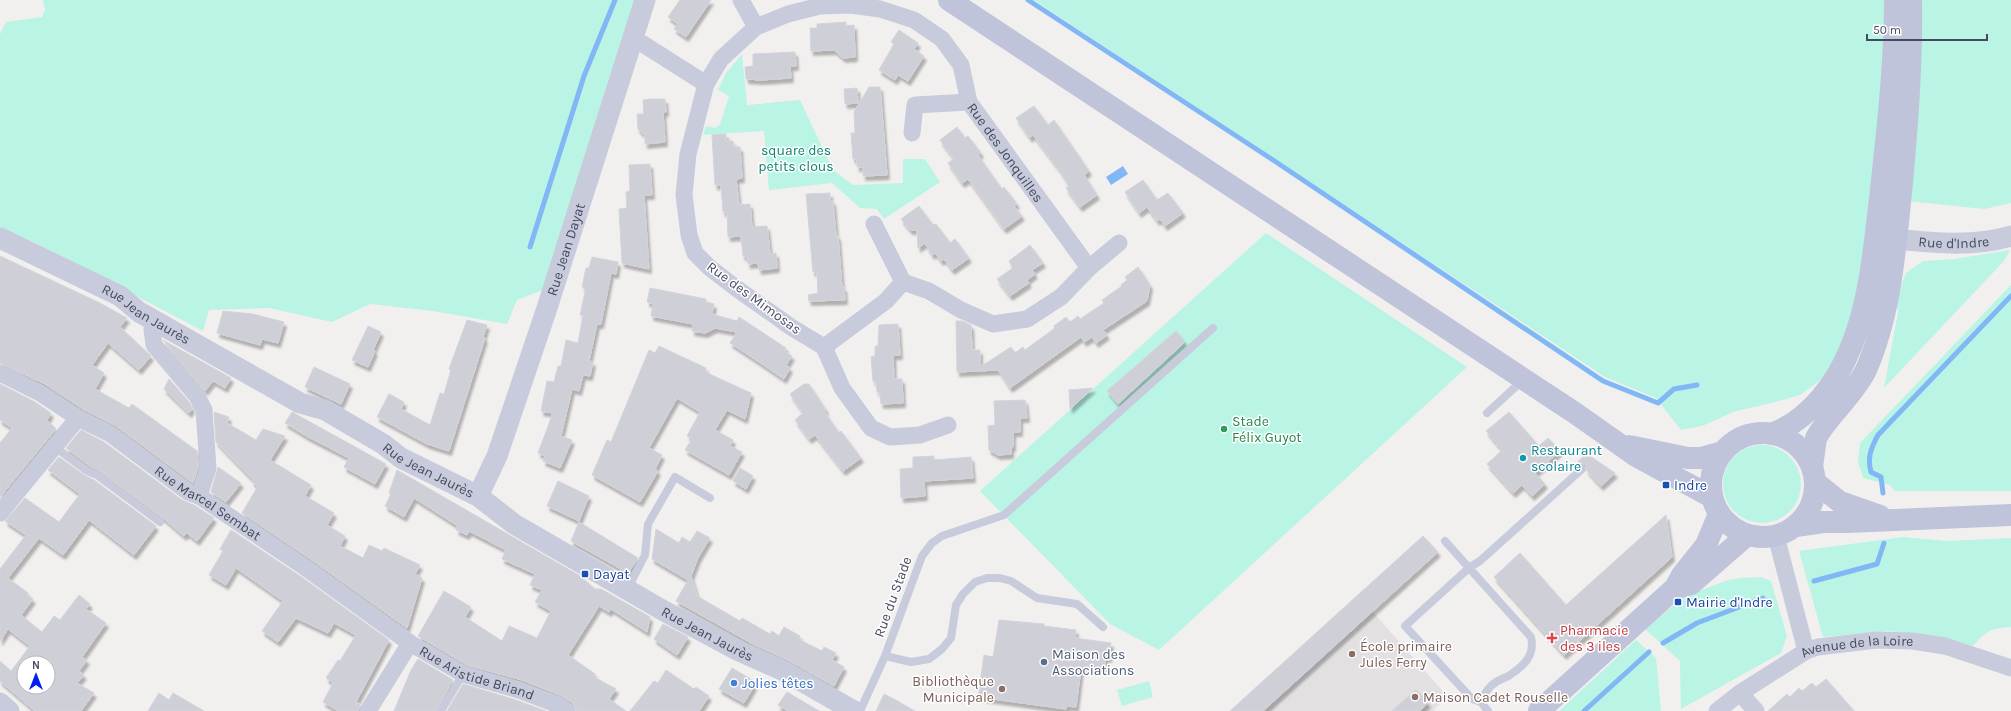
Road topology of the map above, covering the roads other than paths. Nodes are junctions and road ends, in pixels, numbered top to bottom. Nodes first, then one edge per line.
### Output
1 (645, 0) edge
2 (741, 0) edge
3 (949, 0) edge
4 (1895, 0) edge
5 (1911, 0) edge
6 (756, 26) junction
7 (632, 40) junction
8 (706, 84) junction
9 (1891, 99) junction
10 (969, 102) junction
11 (912, 133) dead end
12 (874, 224) dead end
13 (2011, 236) edge
14 (0, 238) edge
15 (1896, 239) junction
16 (1119, 244) dead end
17 (1872, 261) junction
18 (1088, 268) junction
19 (903, 282) junction
20 (154, 320) junction
21 (1213, 328) dead end
22 (824, 347) junction
23 (0, 373) edge
24 (1524, 379) junction
25 (1487, 413) dead end
26 (78, 418) junction
27 (948, 425) dead end
28 (1771, 434) junction
29 (1623, 445) junction
30 (55, 447) junction
31 (1722, 452) junction
32 (1582, 470) dead end
33 (1813, 474) junction
34 (199, 496) junction
35 (478, 496) junction
36 (710, 498) dead end
37 (1715, 506) junction
38 (0, 513) edge
39 (2011, 515) edge
40 (1891, 519) junction
41 (160, 522) dead end
42 (1796, 526) junction
43 (1746, 536) junction
44 (1776, 536) junction
45 (1445, 541) dead end
46 (1470, 567) junction
47 (628, 588) junction
48 (1675, 588) junction
49 (1103, 627) dead end
50 (410, 643) junction
51 (1806, 651) junction
52 (885, 656) junction
53 (2010, 666) edge
54 (463, 674) junction
55 (1740, 693) junction
56 (1481, 702) junction
57 (0, 703) edge
58 (371, 706) edge
59 (9, 711) edge
60 (441, 711) edge
61 (567, 711) edge
62 (854, 711) edge
63 (860, 711) edge
64 (1488, 711) edge
65 (1539, 711) edge
66 (1717, 711) edge
67 (1756, 711) edge

1 - 7 street, Rue Jean Dayat
2 - 6 street
3 - 24 main road
4 - 9 main road
5 - 15 main road
6 - 8 street, Rue des Jonquilles
6 - 10 street, Rue des Jonquilles
7 - 8 street
7 - 35 street, Rue Jean Dayat
8 - 22 street, Rue des Mimosas
9 - 15 main road
9 - 17 main road
10 - 11 street
10 - 18 street, Rue des Jonquilles
12 - 19 street
13 - 15 street, Rue d'Indre
14 - 20 street, Rue Jean Jaurès
15 - 17 main road
15 - 33 main road
16 - 18 street
17 - 28 main road
18 - 19 street
19 - 22 street
20 - 34 street
20 - 35 street, Rue Jean Jaurès
21 - 52 lane, Rue du Stade
22 - 27 street
23 - 26 street, Rue Marcel Sembat
24 - 25 lane
24 - 29 main road
26 - 30 street
26 - 34 street, Rue Marcel Sembat
28 - 31 main road
28 - 33 main road
29 - 31 main road
29 - 37 main road
30 - 38 street
30 - 41 lane
31 - 37 main road
32 - 46 lane
33 - 40 main road
33 - 42 main road
34 - 50 street, Rue Marcel Sembat
35 - 47 street, Rue Jean Jaurès
36 - 47 lane
37 - 43 main road
37 - 48 main road
39 - 40 main road
40 - 42 main road
42 - 44 main road
43 - 44 main road
43 - 48 main road
44 - 51 street
45 - 46 lane
46 - 56 lane
46 - 56 lane
47 - 62 street, Rue Jean Jaurès
48 - 65 main road
49 - 52 lane
50 - 54 street, Rue Aristide Briand
50 - 58 street
51 - 53 street, Avenue de la Loire
51 - 55 street, Avenue de la Loire
52 - 63 lane, Rue du Stade
54 - 60 lane
54 - 61 street, Rue Aristide Briand
55 - 66 street, Avenue de la Loire
55 - 67 street
56 - 64 lane
57 - 59 street

